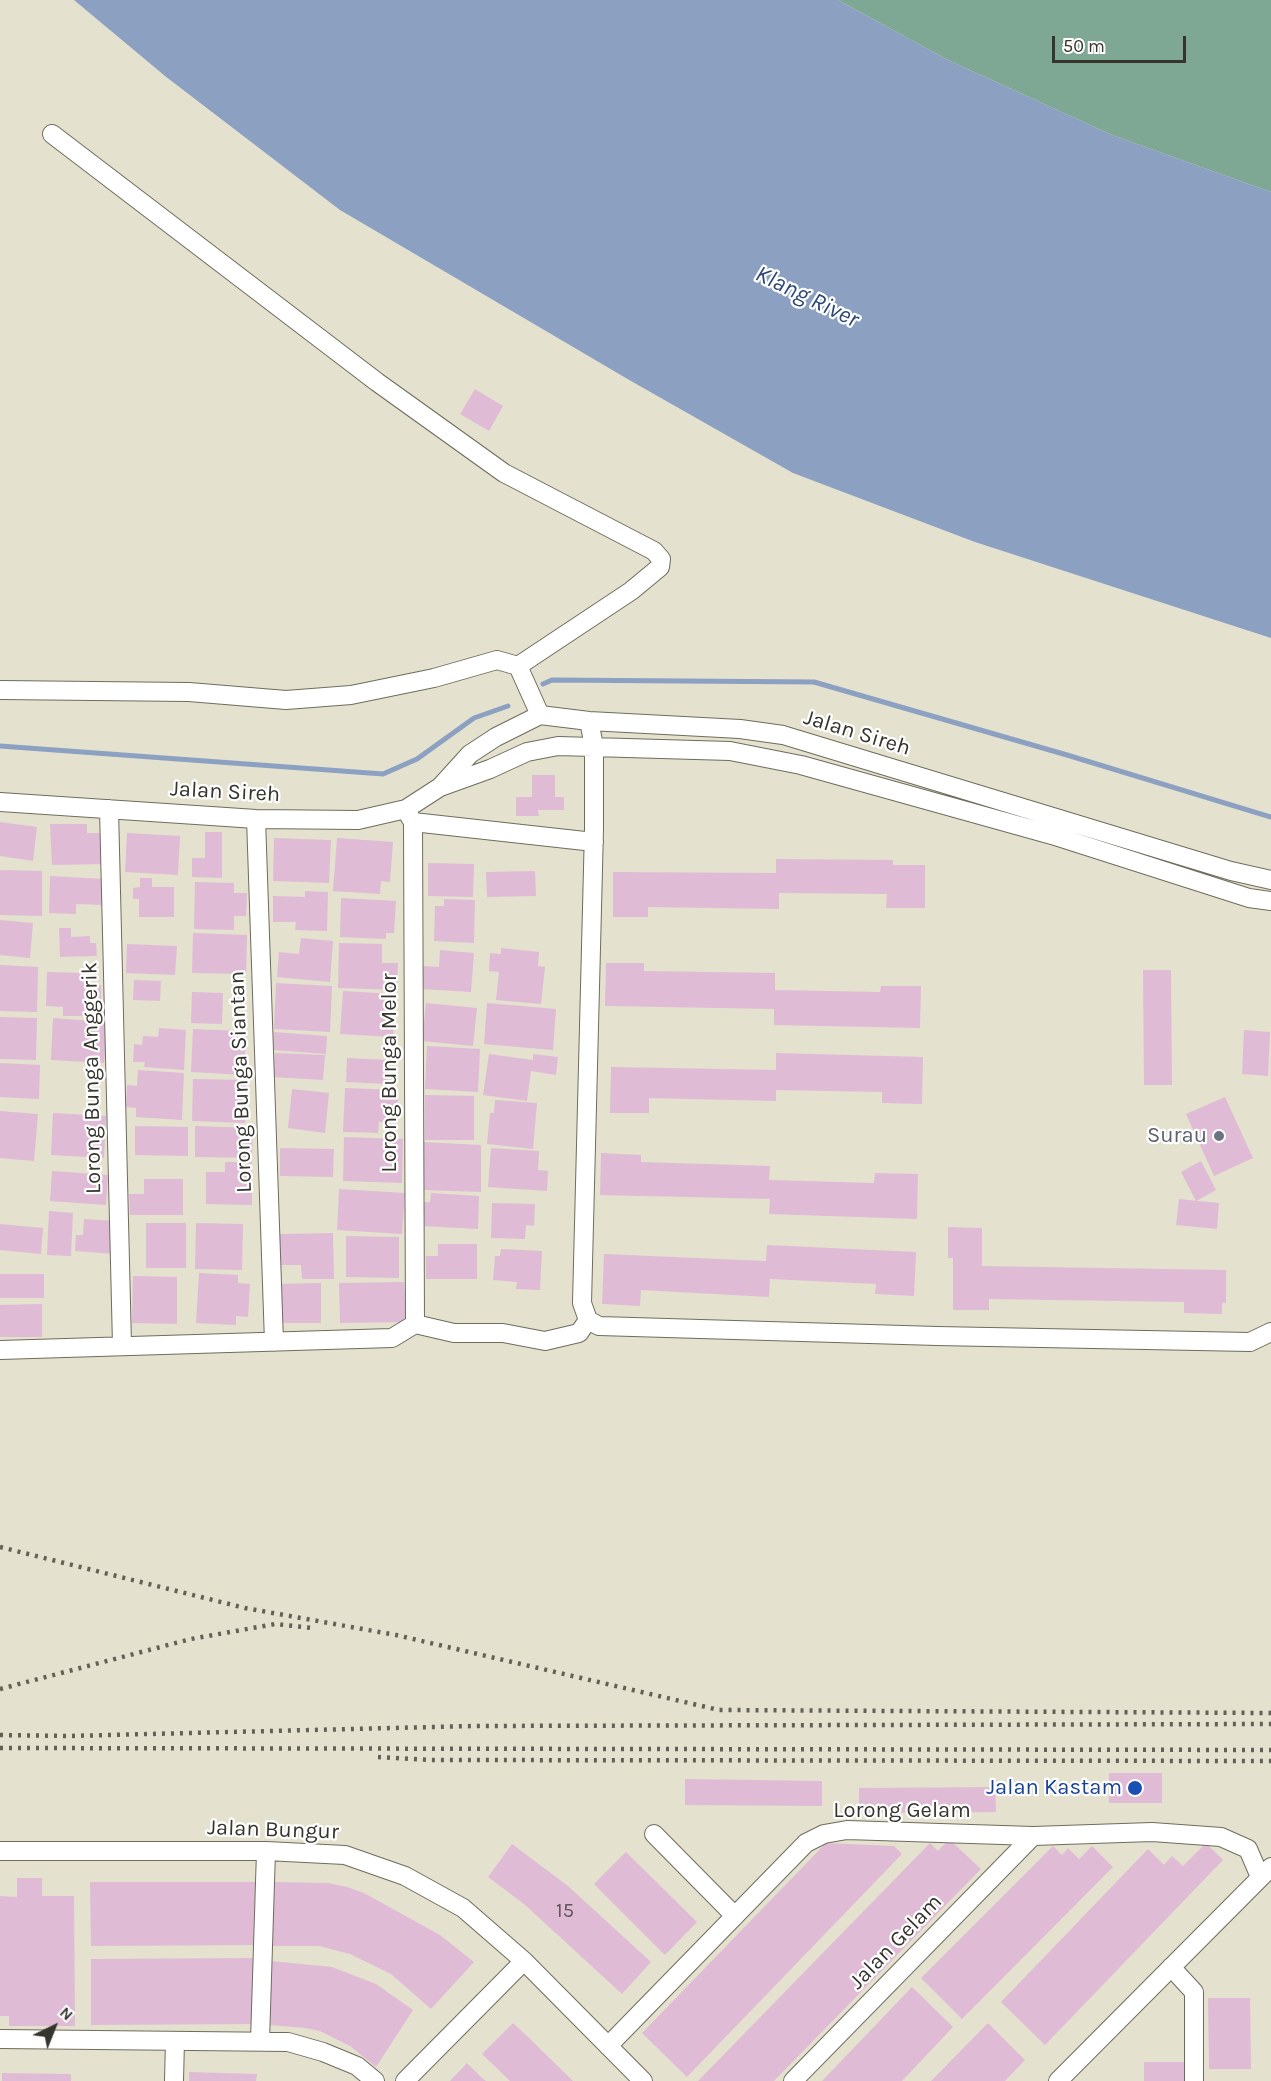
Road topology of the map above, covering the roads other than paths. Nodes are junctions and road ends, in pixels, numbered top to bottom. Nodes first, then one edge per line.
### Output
1 (52, 134) dead end
2 (518, 666) junction
3 (0, 690) edge
4 (540, 716) junction
5 (589, 721) junction
6 (594, 746) junction
7 (440, 787) junction
8 (0, 802) edge
9 (109, 809) junction
10 (409, 815) junction
11 (256, 819) junction
12 (594, 842) junction
13 (1271, 880) edge
14 (1271, 901) edge
15 (588, 1320) junction
16 (415, 1324) junction
17 (1271, 1332) edge
18 (274, 1342) junction
19 (122, 1345) junction
20 (0, 1350) edge
21 (654, 1834) dead end
22 (1033, 1836) junction
23 (0, 1851) edge
24 (266, 1851) junction
25 (1266, 1872) edge
26 (735, 1916) junction
27 (524, 1961) junction
28 (1172, 1966) junction
29 (0, 2039) edge
30 (175, 2041) junction
31 (260, 2041) junction
32 (608, 2046) junction
33 (356, 2074) edge
34 (174, 2081) edge
35 (375, 2081) edge
36 (405, 2081) edge
37 (643, 2081) edge
38 (793, 2081) edge
39 (1058, 2081) edge
40 (1194, 2081) edge

1 - 2 street
2 - 3 street
2 - 4 street
4 - 5 street, Jalan Sireh
4 - 7 street, Jalan Sireh
5 - 6 street
5 - 13 street, Jalan Sireh
6 - 7 street, Jalan Sireh
6 - 12 street
6 - 14 street, Jalan Sireh
7 - 10 street, Jalan Sireh
8 - 9 street, Jalan Sireh
9 - 11 street, Jalan Sireh
9 - 19 street, Lorong Bunga Anggerik
10 - 11 street, Jalan Sireh
10 - 12 street
10 - 16 street, Lorong Bunga Melor
11 - 18 street, Lorong Bunga Siantan
12 - 15 street
15 - 16 street
15 - 17 street
16 - 18 street
18 - 19 street
19 - 20 street
21 - 26 street
22 - 25 street, Lorong Gelam
22 - 26 street, Lorong Gelam
22 - 38 street, Jalan Gelam
23 - 24 street, Jalan Bungur
24 - 27 street, Jalan Bungur
24 - 31 street
25 - 28 street
26 - 32 street, Lorong Gelam
27 - 32 street, Jalan Bungur
27 - 36 street
28 - 39 street
28 - 40 street
29 - 30 street
30 - 31 street
30 - 34 street
31 - 33 street
32 - 37 street, Jalan Bungur
33 - 35 street

